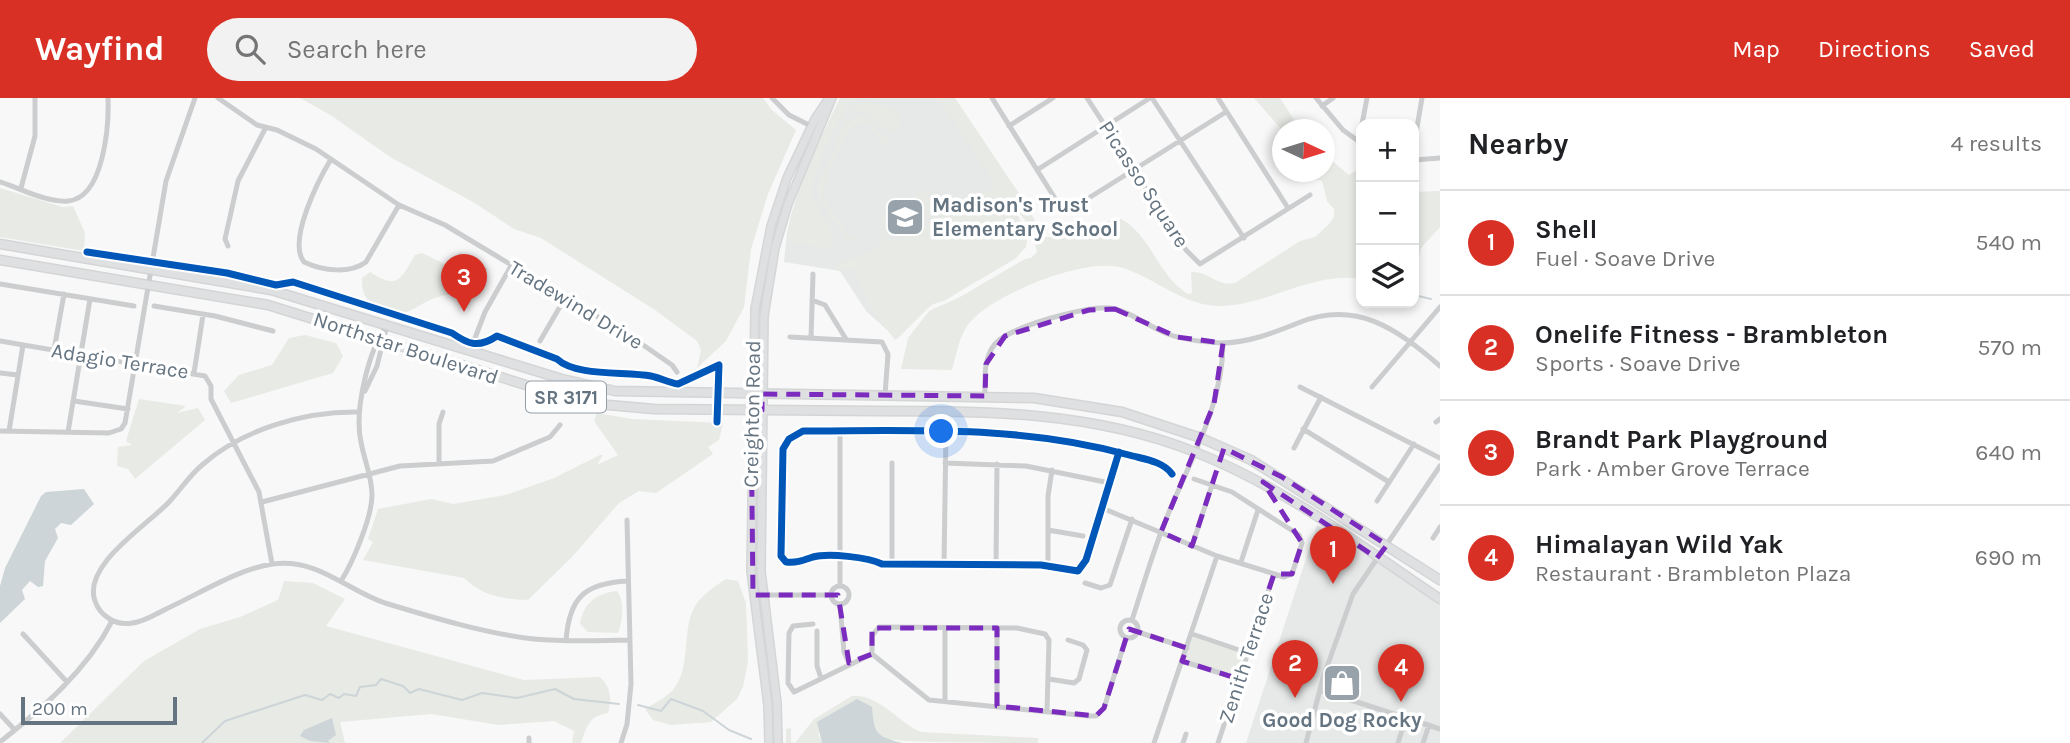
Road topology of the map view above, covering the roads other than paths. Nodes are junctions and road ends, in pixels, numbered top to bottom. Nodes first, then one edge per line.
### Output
1 (35, 98) edge
2 (108, 98) edge
3 (195, 98) edge
4 (218, 98) edge
5 (772, 98) edge
6 (831, 98) edge
7 (1053, 98) edge
8 (1087, 98) edge
9 (1151, 98) edge
10 (1218, 98) edge
11 (1316, 98) edge
12 (1333, 98) edge
13 (1367, 98) edge
14 (1422, 98) edge
15 (993, 99) edge
16 (1322, 106) junction
17 (1227, 112) junction
18 (1362, 119) edge
19 (1418, 119) edge
20 (811, 126) junction
21 (1009, 126) junction
22 (1106, 126) junction
23 (265, 129) junction
24 (1356, 139) edge
25 (1180, 141) junction
26 (1440, 158) edge
27 (331, 159) junction
28 (1419, 160) edge
29 (1037, 170) junction
30 (1135, 170) junction
31 (0, 182) edge
32 (20, 188) junction
33 (1310, 195) dead end
34 (399, 205) junction
35 (1288, 208) junction
36 (1244, 238) junction
37 (0, 244) edge
38 (228, 246) dead end
39 (0, 260) edge
40 (511, 266) junction
41 (151, 269) junction
42 (813, 274) dead end
43 (0, 284) edge
44 (148, 285) junction
45 (64, 294) junction
46 (565, 298) junction
47 (90, 299) junction
48 (812, 300) junction
49 (134, 306) dead end
50 (154, 306) dead end
51 (1440, 307) edge
52 (203, 315) junction
53 (387, 325) junction
54 (273, 331) dead end
55 (790, 337) dead end
56 (811, 338) junction
57 (846, 339) junction
58 (381, 340) junction
59 (0, 341) edge
60 (540, 341) dead end
61 (1413, 342) junction
62 (1223, 343) junction
63 (23, 345) junction
64 (54, 350) junction
65 (470, 351) junction
66 (81, 354) junction
67 (135, 363) junction
68 (1440, 366) edge
69 (677, 372) dead end
70 (0, 373) edge
71 (194, 373) junction
72 (19, 376) junction
73 (1300, 387) dead end
74 (1373, 387) dead end
75 (752, 394) junction
76 (762, 394) junction
77 (885, 395) junction
78 (985, 396) junction
79 (1321, 397) junction
80 (74, 401) junction
81 (128, 410) junction
82 (751, 410) junction
83 (762, 410) junction
84 (359, 412) junction
85 (443, 412) dead end
86 (560, 425) dead end
87 (1303, 429) junction
88 (0, 431) edge
89 (9, 431) junction
90 (68, 432) junction
91 (840, 432) junction
92 (946, 432) junction
93 (1201, 438) junction
94 (235, 444) junction
95 (1414, 444) junction
96 (1294, 448) dead end
97 (1119, 452) junction
98 (1195, 452) junction
99 (1440, 458) edge
100 (892, 463) dead end
101 (945, 463) junction
102 (439, 464) junction
103 (997, 464) junction
104 (1440, 466) edge
105 (1052, 470) junction
106 (370, 473) junction
107 (1172, 474) dead end
108 (1194, 480) dead end
109 (1389, 482) junction
110 (1110, 483) junction
111 (1212, 485) junction
112 (1377, 501) dead end
113 (262, 502) junction
114 (1102, 508) junction
115 (1258, 510) junction
116 (1132, 519) junction
117 (627, 520) dead end
118 (1440, 527) edge
119 (1048, 530) junction
120 (1161, 532) junction
121 (1083, 537) dead end
122 (1433, 538) dead end
123 (1387, 545) junction
124 (1192, 546) junction
125 (1217, 556) junction
126 (840, 558) junction
127 (1377, 558) junction
128 (1241, 562) junction
129 (272, 564) junction
130 (892, 564) junction
131 (944, 565) junction
132 (996, 565) junction
133 (1048, 566) junction
134 (1273, 574) junction
135 (1440, 580) edge
136 (341, 581) junction
137 (628, 581) junction
138 (1085, 583) dead end
139 (840, 586) junction
140 (753, 595) junction
141 (763, 595) junction
142 (830, 595) junction
143 (1440, 599) edge
144 (840, 604) junction
145 (1132, 620) junction
146 (112, 621) junction
147 (813, 624) dead end
148 (945, 628) junction
149 (997, 628) junction
150 (817, 631) dead end
151 (1138, 632) junction
152 (23, 634) dead end
153 (1192, 634) junction
154 (1126, 638) junction
155 (629, 640) junction
156 (1068, 640) dead end
157 (566, 641) junction
158 (1187, 648) junction
159 (1248, 653) junction
160 (872, 654) junction
161 (1182, 661) junction
162 (849, 663) junction
163 (821, 678) junction
164 (1049, 678) junction
165 (1239, 679) junction
166 (67, 682) junction
167 (1320, 691) junction
168 (945, 701) junction
169 (997, 706) junction
170 (1046, 711) junction
171 (0, 714) edge
172 (1406, 718) junction
173 (1429, 725) junction
174 (14, 729) junction
175 (1440, 729) edge
176 (1186, 734) dead end
177 (0, 742) edge
178 (621, 743) edge
179 (769, 743) edge
180 (778, 743) edge
181 (1154, 743) edge
182 (1183, 743) edge
183 (1218, 743) edge
184 (1306, 743) edge
185 (1398, 743) edge
186 (1423, 743) edge

1 - 32 street
2 - 32 street
3 - 41 street
4 - 23 street, Tradewind Drive
5 - 20 street
6 - 20 street, Creighton Road
6 - 76 street, Creighton Road
7 - 21 street
8 - 22 street, Picasso Square
9 - 22 street
9 - 25 street
10 - 17 street
11 - 16 street
12 - 16 street
13 - 18 street
14 - 19 street
15 - 21 street
16 - 24 street
17 - 25 street
17 - 35 street
20 - 75 street, Creighton Road
21 - 29 street
22 - 29 street
22 - 30 street, Picasso Square
23 - 27 street, Tradewind Drive
23 - 38 street
25 - 30 street
25 - 36 street
26 - 28 street
27 - 34 street, Tradewind Drive
27 - 34 street
29 - 30 street
30 - 36 street, Picasso Square
31 - 32 street
33 - 35 street, Picasso Square
34 - 40 street, Tradewind Drive
35 - 36 street, Picasso Square
37 - 41 main road, Northstar Boulevard / SR 3171
39 - 44 main road, Northstar Boulevard / SR 3171
40 - 46 street, Tradewind Drive
40 - 65 street
41 - 44 street
41 - 53 main road, Northstar Boulevard / SR 3171
42 - 48 street
43 - 45 street
44 - 58 main road, Northstar Boulevard / SR 3171
44 - 67 street
45 - 47 street
45 - 64 street
46 - 60 street
46 - 69 street, Tradewind Drive
47 - 49 street
47 - 66 street
48 - 56 street
48 - 57 street
50 - 52 street
51 - 61 street
52 - 54 street
52 - 71 street
53 - 58 street
53 - 65 main road, Northstar Boulevard / SR 3171
55 - 56 street
56 - 57 street
57 - 77 street
58 - 82 main road, Northstar Boulevard / SR 3171
58 - 84 street
59 - 63 street, Adagio Terrace
61 - 62 street
61 - 68 street
61 - 74 street
62 - 78 street
62 - 93 street
63 - 64 street, Adagio Terrace
63 - 72 street
64 - 66 street, Adagio Terrace
65 - 75 main road, Northstar Boulevard / SR 3171
66 - 67 street, Adagio Terrace
66 - 80 street
67 - 71 street, Adagio Terrace
67 - 81 street
70 - 72 street
71 - 94 street, Adagio Terrace
72 - 89 street
73 - 79 street
75 - 76 main road, Northstar Boulevard / SR 3171
75 - 82 street, Creighton Road
76 - 77 main road, Northstar Boulevard / SR 3171
76 - 83 street, Creighton Road
77 - 78 main road, Northstar Boulevard / SR 3171
78 - 93 main road, Northstar Boulevard / SR 3171
79 - 87 street
79 - 95 street
80 - 81 street
80 - 90 street
81 - 90 street
82 - 83 main road, Northstar Boulevard / SR 3171
82 - 140 street, Creighton Road
83 - 98 main road, Northstar Boulevard / SR 3171
83 - 141 street, Creighton Road
84 - 94 street
84 - 106 street
85 - 102 street
86 - 102 street
87 - 96 street
87 - 109 street
88 - 89 street
89 - 90 street
91 - 92 street
91 - 126 street
91 - 126 street
92 - 97 street
92 - 101 street
93 - 98 street
93 - 123 main road, Northstar Boulevard / SR 3171
94 - 113 street
94 - 146 street
95 - 99 street
95 - 109 street
97 - 107 street
97 - 110 street
98 - 120 street
98 - 127 main road, Northstar Boulevard / SR 3171
100 - 130 street
101 - 103 street
101 - 131 street
102 - 106 street
103 - 105 street
103 - 132 street
104 - 123 street
105 - 110 street
105 - 119 street
106 - 113 street
106 - 136 street
108 - 111 street
109 - 112 street
110 - 114 street
111 - 115 street
111 - 124 street
113 - 129 street
114 - 116 street
114 - 133 street
115 - 128 street
115 - 134 street
116 - 120 street
116 - 138 street
117 - 137 street
118 - 122 street
119 - 121 street
119 - 133 street
120 - 124 street
120 - 145 street
123 - 127 street
123 - 135 main road, Northstar Boulevard / SR 3171
124 - 125 street
125 - 128 street
125 - 153 street
126 - 130 street
126 - 139 street
127 - 143 main road, Northstar Boulevard / SR 3171
127 - 167 street
128 - 134 street
129 - 136 street
129 - 146 street
130 - 131 street
131 - 132 street
132 - 133 street
134 - 159 street, Zenith Terrace
136 - 157 street
137 - 155 street
137 - 157 street
139 - 142 street
139 - 144 street
140 - 141 street
140 - 179 street, Creighton Road
141 - 142 street
141 - 180 street, Creighton Road
142 - 144 street
144 - 162 street
145 - 151 street
145 - 154 street
146 - 166 street
147 - 163 street
148 - 149 street
148 - 160 street
148 - 168 street
149 - 164 street
149 - 169 street
150 - 163 street
151 - 154 street
151 - 158 street
152 - 166 street
153 - 158 street
153 - 159 street
154 - 170 street
155 - 157 street
155 - 178 street
156 - 164 street
158 - 161 street
159 - 165 street, Zenith Terrace
160 - 162 street
160 - 168 street
161 - 165 street
161 - 181 street
162 - 163 street
164 - 170 street
165 - 183 street, Zenith Terrace
166 - 174 street
167 - 172 street
167 - 184 street
168 - 169 street
169 - 170 street
171 - 174 street
172 - 173 street
172 - 185 street
173 - 175 street
173 - 186 street
174 - 177 street
176 - 182 street

